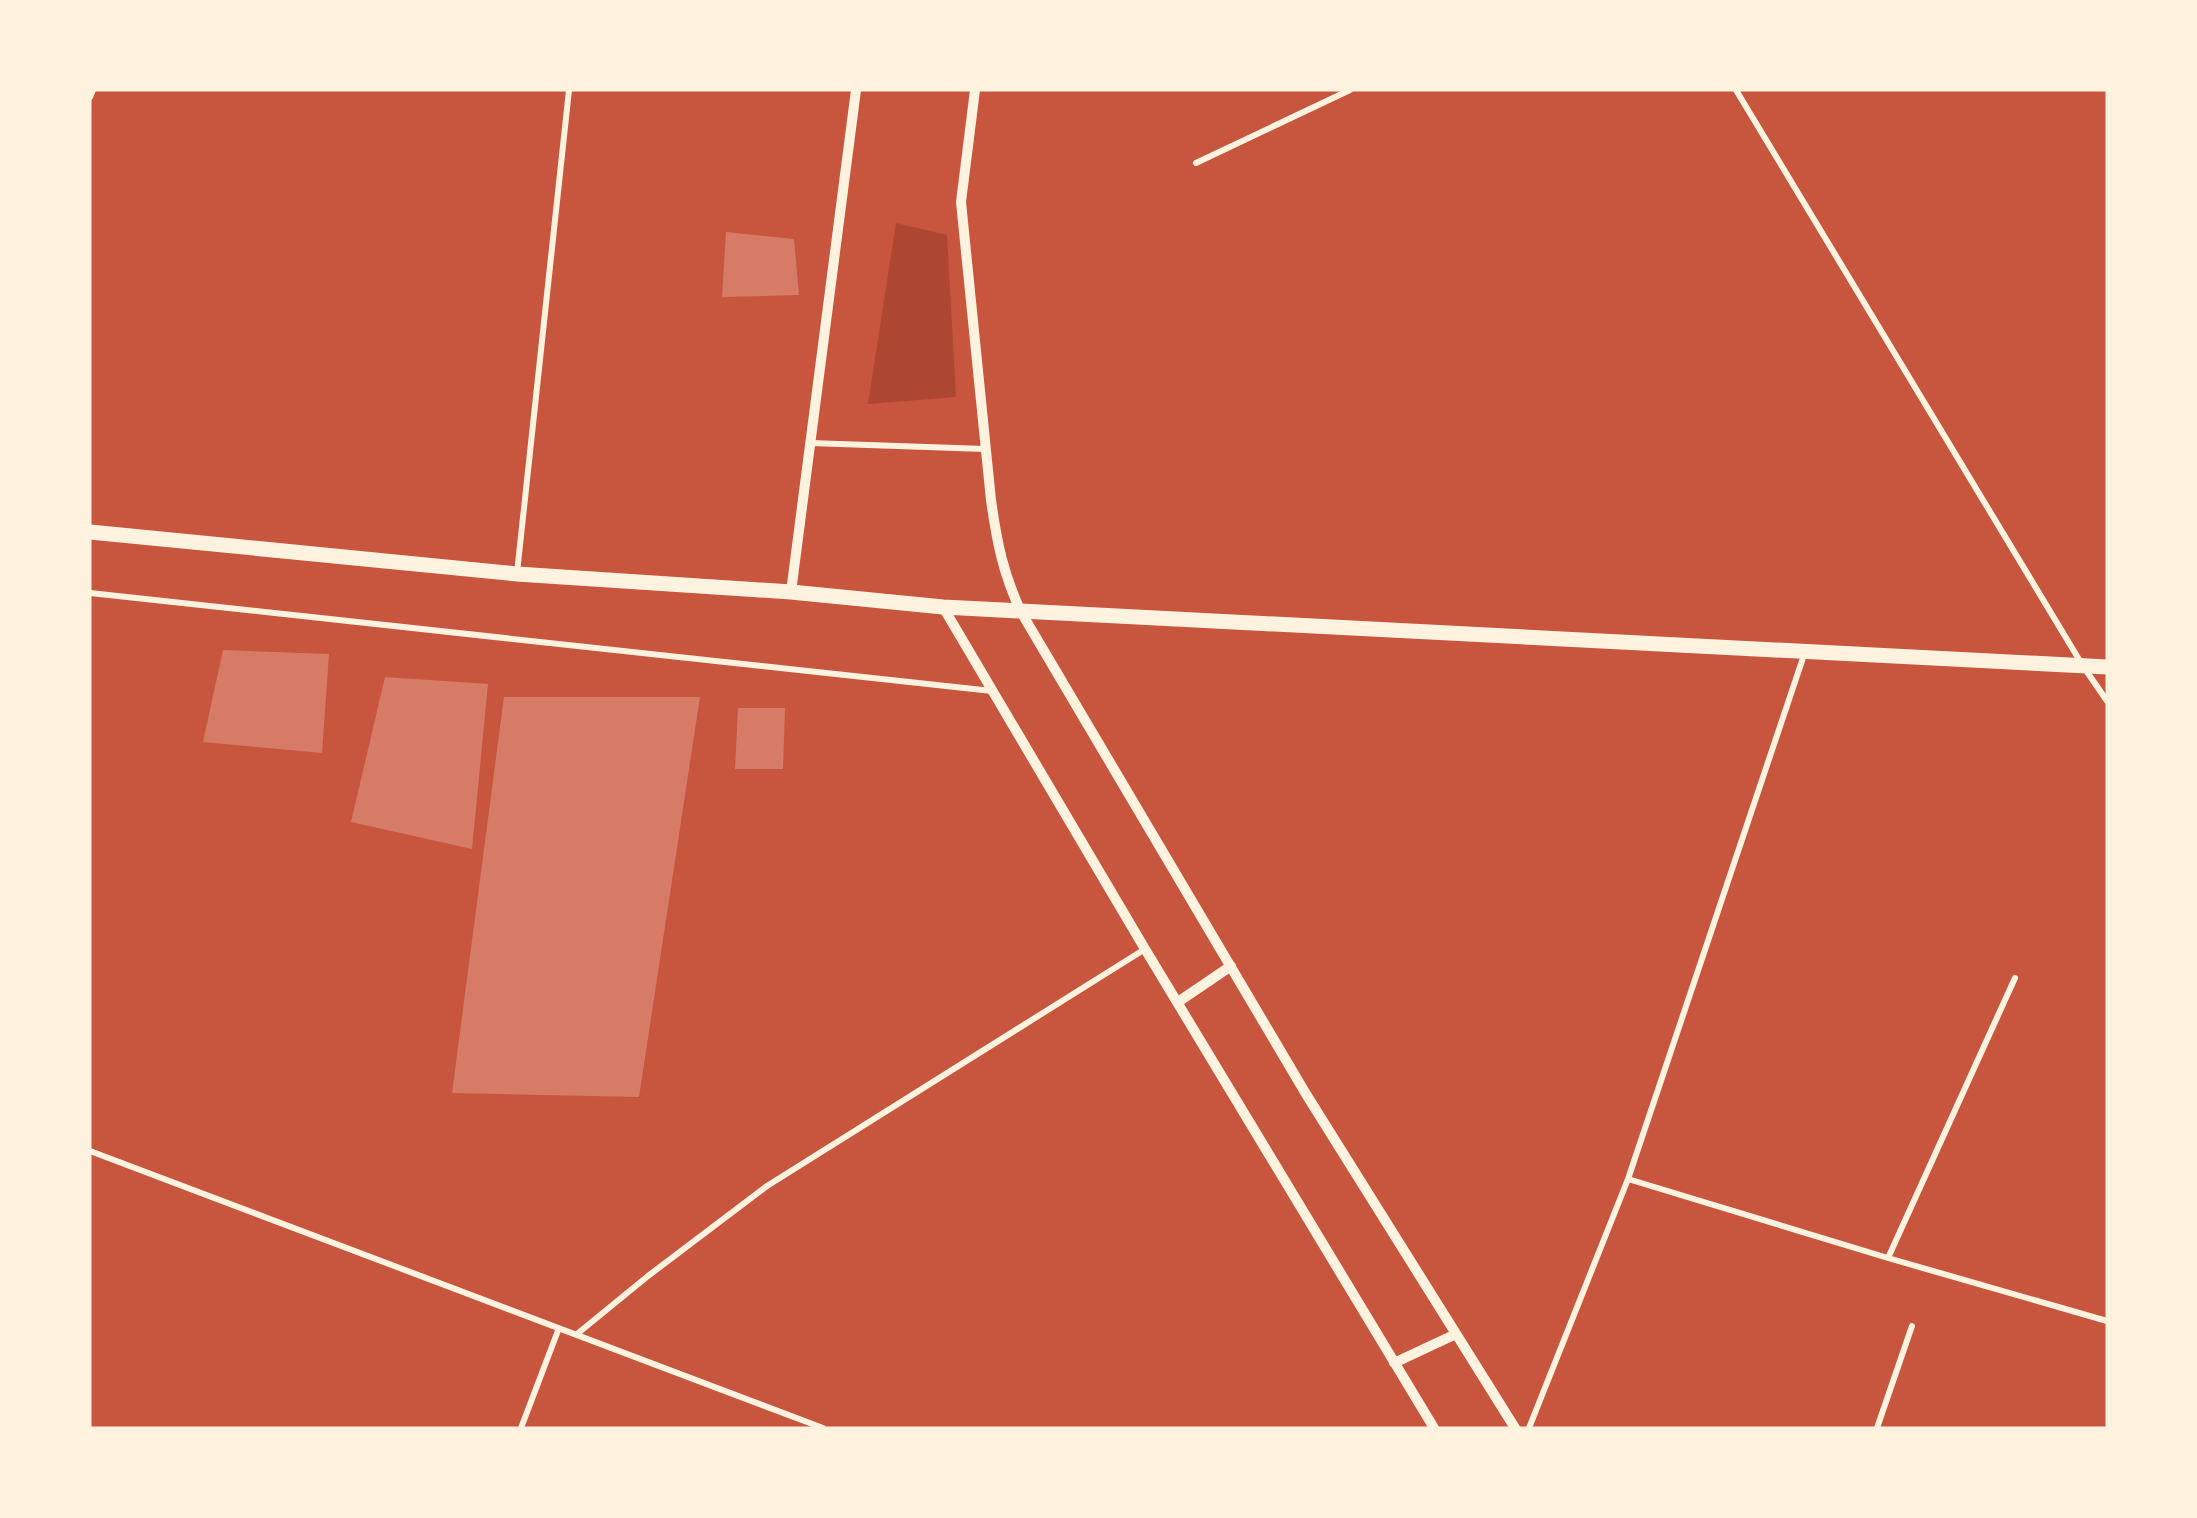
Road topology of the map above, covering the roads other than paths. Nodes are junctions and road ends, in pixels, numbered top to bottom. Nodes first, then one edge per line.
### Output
1 (93, 90) edge
2 (569, 90) edge
3 (856, 90) edge
4 (975, 90) edge
5 (1350, 90) edge
6 (1736, 90) edge
7 (90, 97) edge
8 (1196, 163) dead end
9 (810, 444) junction
10 (985, 449) junction
11 (90, 532) edge
12 (517, 574) junction
13 (791, 592) junction
14 (90, 593) edge
15 (943, 607) junction
16 (1021, 612) junction
17 (1805, 652) junction
18 (2084, 666) junction
19 (2107, 667) edge
20 (992, 691) junction
21 (2107, 701) edge
22 (1145, 949) junction
23 (1231, 966) junction
24 (2015, 978) dead end
25 (1178, 1002) junction
26 (90, 1151) edge
27 (1628, 1179) junction
28 (1888, 1258) junction
29 (2107, 1321) edge
30 (1912, 1326) dead end
31 (559, 1328) junction
32 (577, 1334) junction
33 (1456, 1334) junction
34 (1394, 1363) junction
35 (521, 1428) edge
36 (823, 1428) edge
37 (1434, 1428) edge
38 (1515, 1428) edge
39 (1529, 1428) edge
40 (1877, 1428) edge

1 - 7 street
2 - 12 street
3 - 9 street
4 - 10 street
5 - 8 street
6 - 18 street
9 - 10 street
9 - 13 street
10 - 16 street
11 - 12 main road
12 - 13 main road
13 - 15 main road
14 - 20 street
15 - 16 main road
15 - 20 street
16 - 17 main road
16 - 23 street
17 - 18 main road
17 - 27 street
18 - 19 main road
18 - 21 street
20 - 22 street
22 - 25 street
22 - 32 street
23 - 25 street
23 - 33 street
24 - 28 street
25 - 34 street
26 - 31 street
27 - 28 street
27 - 39 street
28 - 29 street
30 - 40 street
31 - 32 street
31 - 35 street
32 - 36 street
33 - 34 street
33 - 38 street
34 - 37 street

